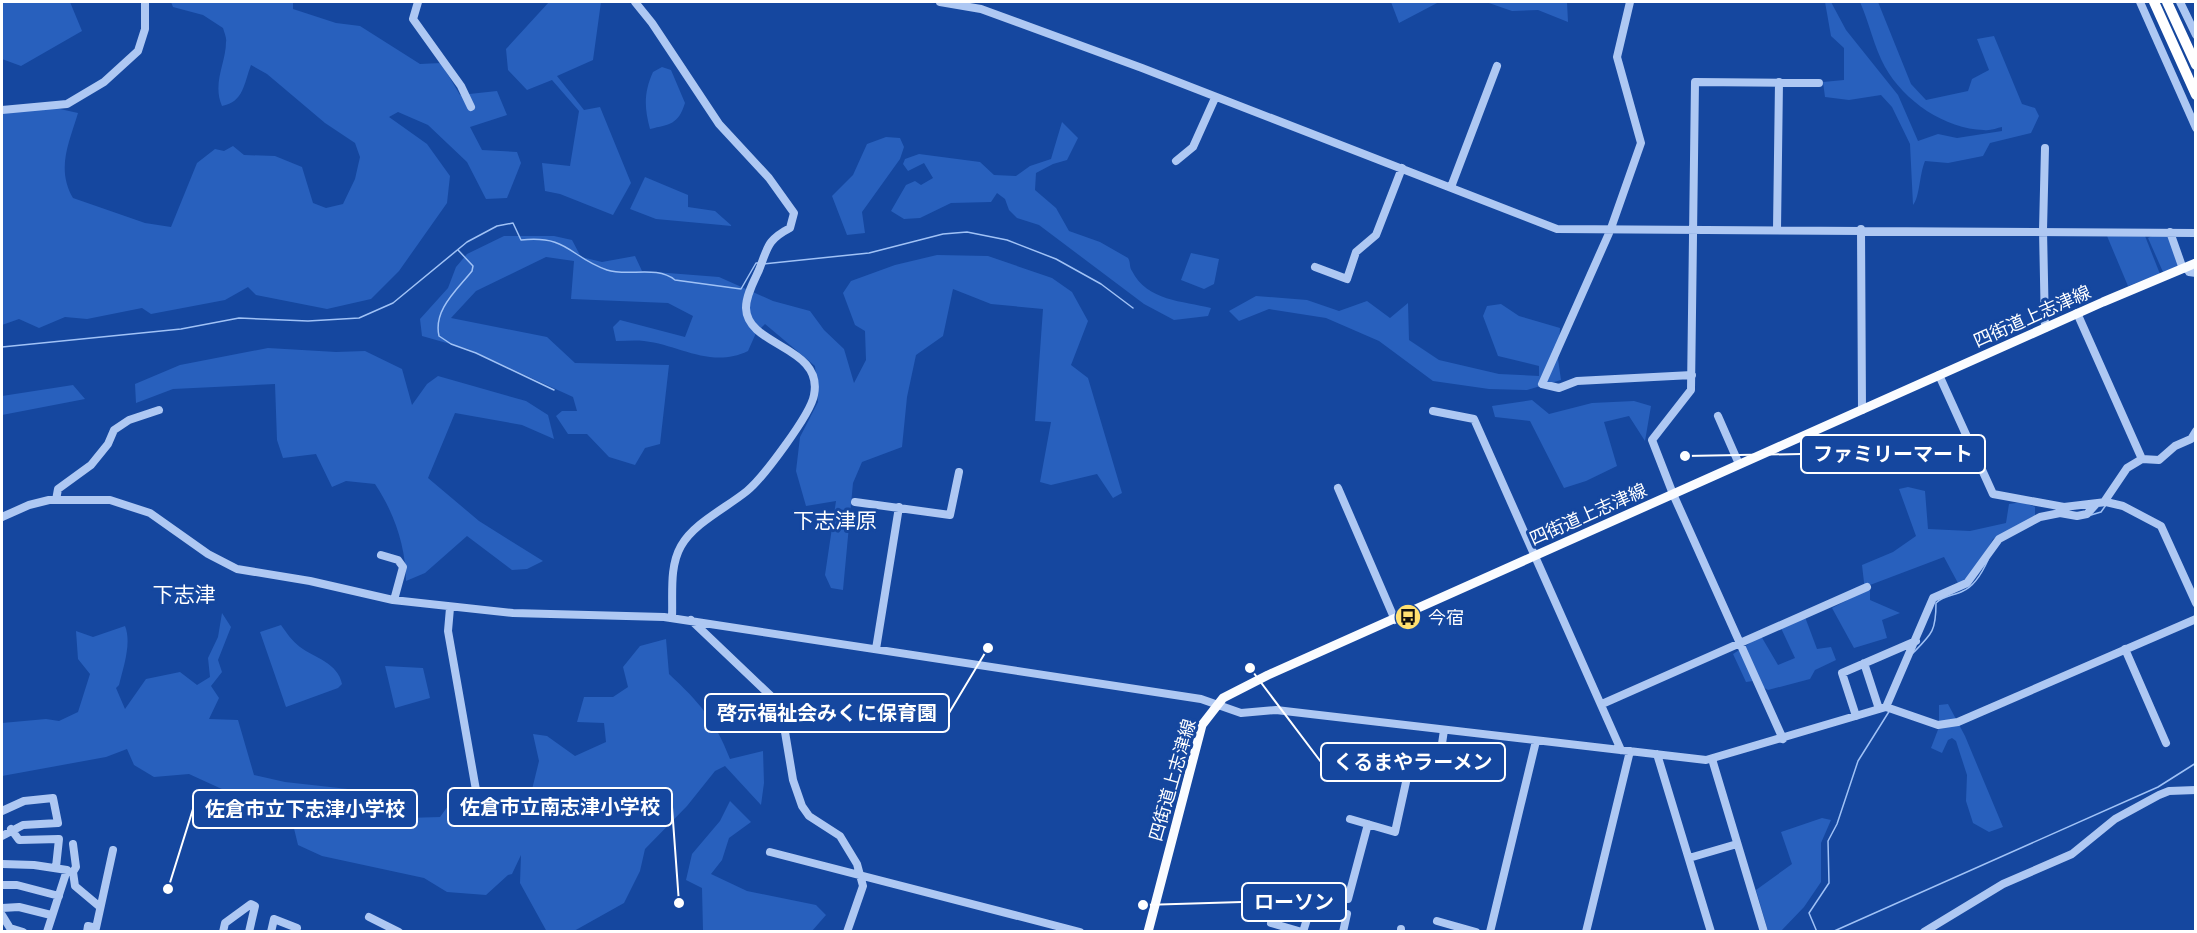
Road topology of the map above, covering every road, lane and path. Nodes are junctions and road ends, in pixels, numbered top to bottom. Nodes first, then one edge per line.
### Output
1 (145, 2) edge
2 (418, 2) edge
3 (635, 2) edge
4 (940, 2) edge
5 (1630, 2) edge
6 (2139, 2) edge
7 (2154, 2) edge
8 (2167, 2) edge
9 (2180, 2) edge
10 (2196, 34) edge
11 (2196, 65) edge
12 (1497, 66) dead end
13 (1779, 82) junction
14 (1819, 83) dead end
15 (2196, 95) edge
16 (1215, 98) junction
17 (471, 107) dead end
18 (2, 110) edge
19 (2196, 128) edge
20 (2045, 148) dead end
21 (1176, 161) dead end
22 (1402, 168) junction
23 (1451, 187) junction
24 (1777, 229) junction
25 (1861, 229) junction
26 (1693, 230) junction
27 (2043, 230) junction
28 (1610, 231) junction
29 (2170, 232) junction
30 (2196, 232) edge
31 (1315, 267) dead end
32 (2190, 268) edge
33 (2077, 313) junction
34 (2045, 328) junction
35 (1692, 375) junction
36 (1939, 375) junction
37 (159, 410) dead end
38 (1862, 410) junction
39 (1433, 411) dead end
40 (1718, 416) dead end
41 (2196, 431) edge
42 (2142, 459) junction
43 (1739, 464) junction
44 (959, 472) dead end
45 (1338, 488) dead end
46 (1673, 494) junction
47 (56, 500) junction
48 (855, 502) dead end
49 (2104, 503) junction
50 (899, 507) junction
51 (2, 517) edge
52 (381, 555) dead end
53 (1534, 556) junction
54 (1867, 587) dead end
55 (394, 600) junction
56 (2196, 603) edge
57 (450, 608) junction
58 (672, 618) junction
59 (2196, 619) edge
60 (692, 620) junction
61 (1395, 620) junction
62 (1916, 641) junction
63 (1740, 643) junction
64 (2125, 649) junction
65 (876, 650) junction
66 (1864, 663) junction
67 (1215, 704) junction
68 (1602, 704) junction
69 (1886, 708) junction
70 (1856, 716) junction
71 (1444, 730) junction
72 (1783, 739) junction
73 (1536, 741) junction
74 (2166, 743) dead end
75 (1620, 750) junction
76 (1630, 751) junction
77 (1657, 754) junction
78 (1712, 759) junction
79 (476, 790) dead end
80 (2196, 790) edge
81 (2, 811) edge
82 (1350, 819) dead end
83 (1368, 824) junction
84 (11, 829) junction
85 (2, 836) edge
86 (73, 844) dead end
87 (1737, 844) junction
88 (113, 850) dead end
89 (770, 852) dead end
90 (1689, 858) junction
91 (2, 864) edge
92 (56, 867) junction
93 (70, 871) junction
94 (861, 875) junction
95 (2, 885) edge
96 (59, 896) junction
97 (100, 907) junction
98 (2, 908) edge
99 (1347, 914) dead end
100 (2, 915) edge
101 (51, 915) junction
102 (369, 916) dead end
103 (1437, 921) dead end
104 (1271, 923) dead end
105 (8, 930) edge
106 (23, 932) edge
107 (47, 932) edge
108 (87, 932) edge
109 (223, 932) edge
110 (249, 932) edge
111 (271, 932) edge
112 (296, 932) edge
113 (399, 932) edge
114 (847, 932) edge
115 (1080, 932) edge
116 (1148, 932) edge
117 (1303, 932) edge
118 (1343, 932) edge
119 (1476, 932) edge
120 (1490, 932) edge
121 (1586, 932) edge
122 (1711, 932) edge
123 (1764, 932) edge
124 (1924, 932) edge

1 - 18 street
2 - 17 street
3 - 58 street
4 - 16 street
5 - 28 street
6 - 19 street
7 - 15 highway
8 - 11 highway
9 - 10 street
12 - 23 street
13 - 14 street
13 - 24 street
13 - 26 street
16 - 21 street
16 - 22 street
20 - 27 street
22 - 23 street
22 - 31 street
23 - 28 street
24 - 25 street
24 - 26 street
25 - 27 street
25 - 38 street
26 - 28 street
26 - 35 street
27 - 29 street
27 - 34 street
28 - 35 street
29 - 30 street
29 - 32 street
32 - 33 main road, 四街道上志津線
33 - 34 main road, 四街道上志津線
33 - 42 street
34 - 36 main road, 四街道上志津線
35 - 46 street
36 - 38 main road, 四街道上志津線
36 - 49 street
37 - 47 street
38 - 43 main road, 四街道上志津線
39 - 53 street
40 - 43 street
41 - 42 street
42 - 49 street
43 - 46 main road, 四街道上志津線
44 - 50 street
45 - 61 street
46 - 53 main road, 四街道上志津線
46 - 63 street
47 - 51 street
47 - 55 street
48 - 50 street
49 - 56 street
49 - 62 street
50 - 65 street
52 - 55 street
53 - 61 main road, 四街道上志津線
53 - 68 street
54 - 63 street
55 - 57 street
57 - 58 street
57 - 79 street
58 - 60 street
59 - 64 street
60 - 65 street
60 - 94 street
61 - 67 main road, 四街道上志津線
62 - 66 street
62 - 69 street
63 - 68 street
63 - 72 street
64 - 69 street
64 - 74 street
65 - 67 street
66 - 69 street
66 - 70 street
67 - 71 street
67 - 116 main road, 四街道上志津線
68 - 75 street
69 - 70 street
70 - 72 street
71 - 73 street
71 - 83 street
72 - 78 street
73 - 75 street
73 - 120 street
75 - 76 street
76 - 77 street
76 - 121 street
77 - 78 street
77 - 90 street
78 - 87 street
80 - 124 street
81 - 84 street
82 - 83 street
83 - 117 street
84 - 85 street
84 - 92 street
86 - 93 street
87 - 90 street
87 - 123 street
88 - 97 street
89 - 94 street
90 - 122 street
91 - 92 street
92 - 93 street
93 - 96 street
93 - 97 street
94 - 114 street
94 - 115 street
95 - 96 street
96 - 101 street
97 - 108 street
98 - 101 street
99 - 118 street
100 - 105 street
101 - 107 street
102 - 113 street
103 - 119 street
104 - 117 street
105 - 106 street
109 - 110 street
111 - 112 street

